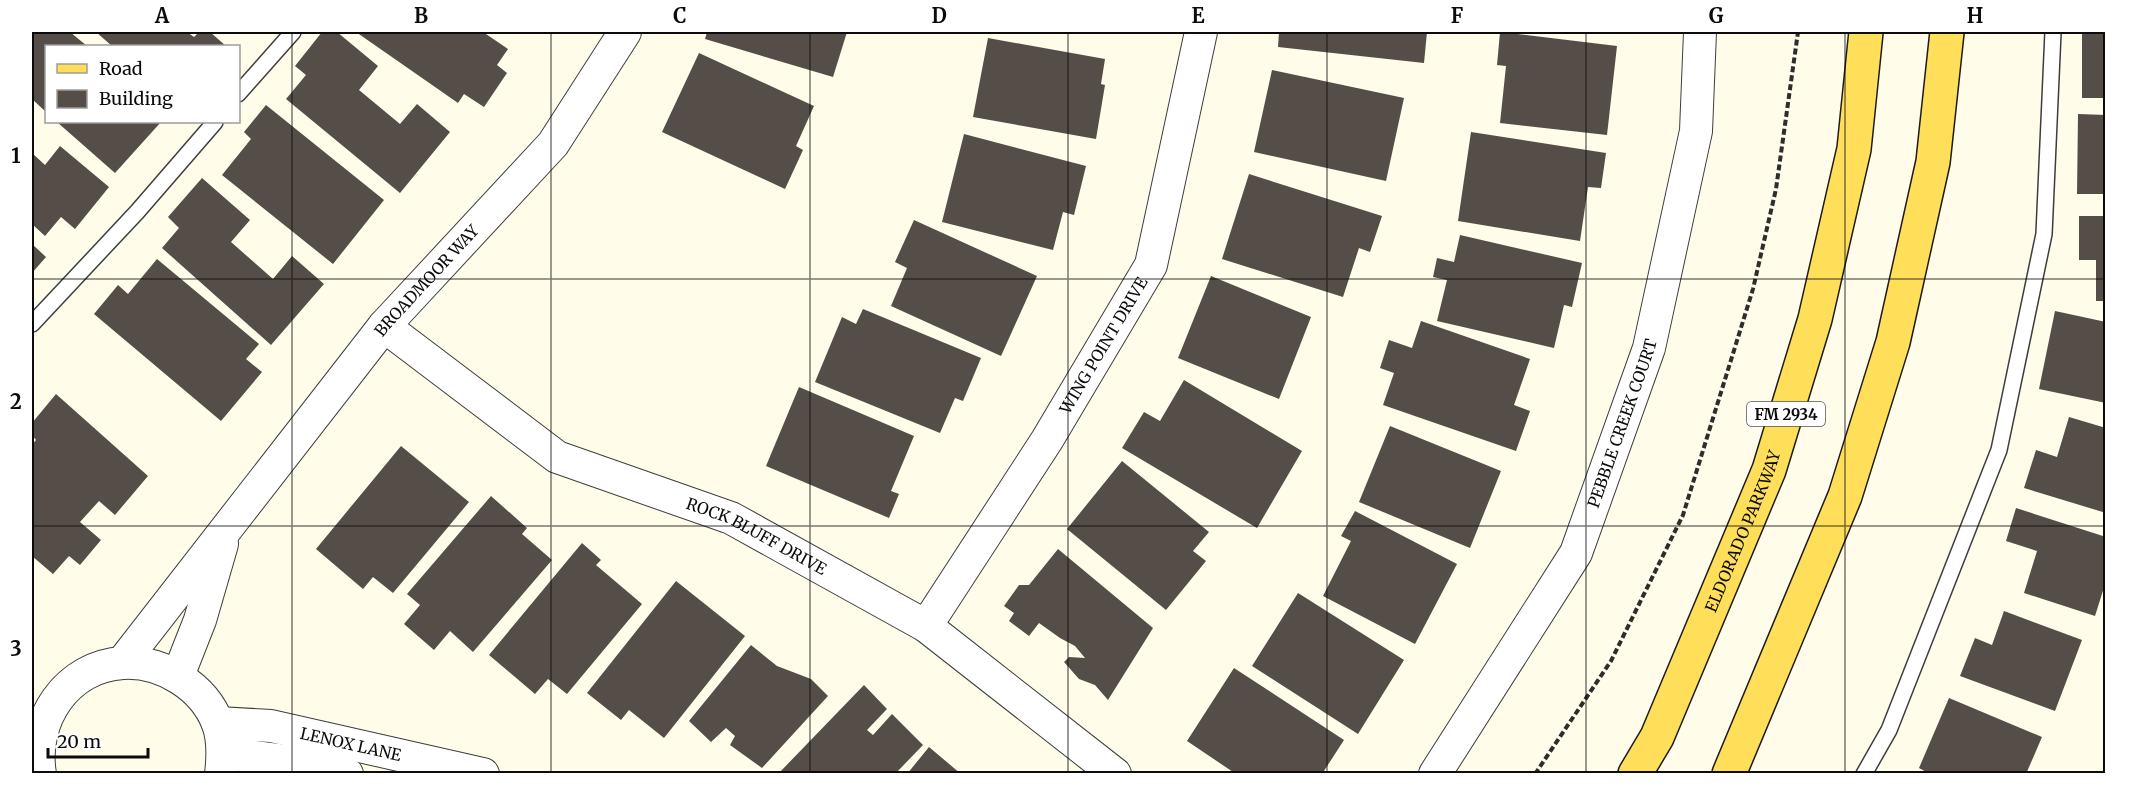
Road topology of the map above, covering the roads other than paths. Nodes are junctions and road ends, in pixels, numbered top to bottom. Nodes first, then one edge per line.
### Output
1 (293, 32) edge
2 (625, 32) edge
3 (1201, 32) edge
4 (1700, 32) edge
5 (1866, 32) edge
6 (1947, 32) edge
7 (2054, 32) edge
8 (240, 92) edge
9 (214, 123) edge
10 (32, 324) edge
11 (384, 326) junction
12 (226, 529) junction
13 (926, 626) junction
14 (122, 663) junction
15 (178, 676) junction
16 (218, 723) junction
17 (36, 749) edge
18 (222, 763) edge
19 (347, 774) edge
20 (483, 774) edge
21 (1115, 774) edge
22 (1435, 774) edge
23 (1635, 774) edge
24 (1729, 774) edge
25 (1864, 774) edge

1 - 8 lane
2 - 11 street, BROADMOOR WAY
3 - 13 street, WING POINT DRIVE
4 - 22 street, PEBBLE CREEK COURT
5 - 23 main road, ELDORADO PARKWAY / FM 2934
6 - 24 main road
7 - 25 lane
9 - 10 lane
11 - 12 street, BROADMOOR WAY
11 - 13 street, ROCK BLUFF DRIVE
12 - 14 street, BROADMOOR WAY
12 - 15 street, BROADMOOR WAY
13 - 21 street, ROCK BLUFF DRIVE
14 - 15 street
14 - 17 street
15 - 16 street
16 - 18 street
16 - 20 street, LENOX LANE
18 - 19 street, LENOX LANE

